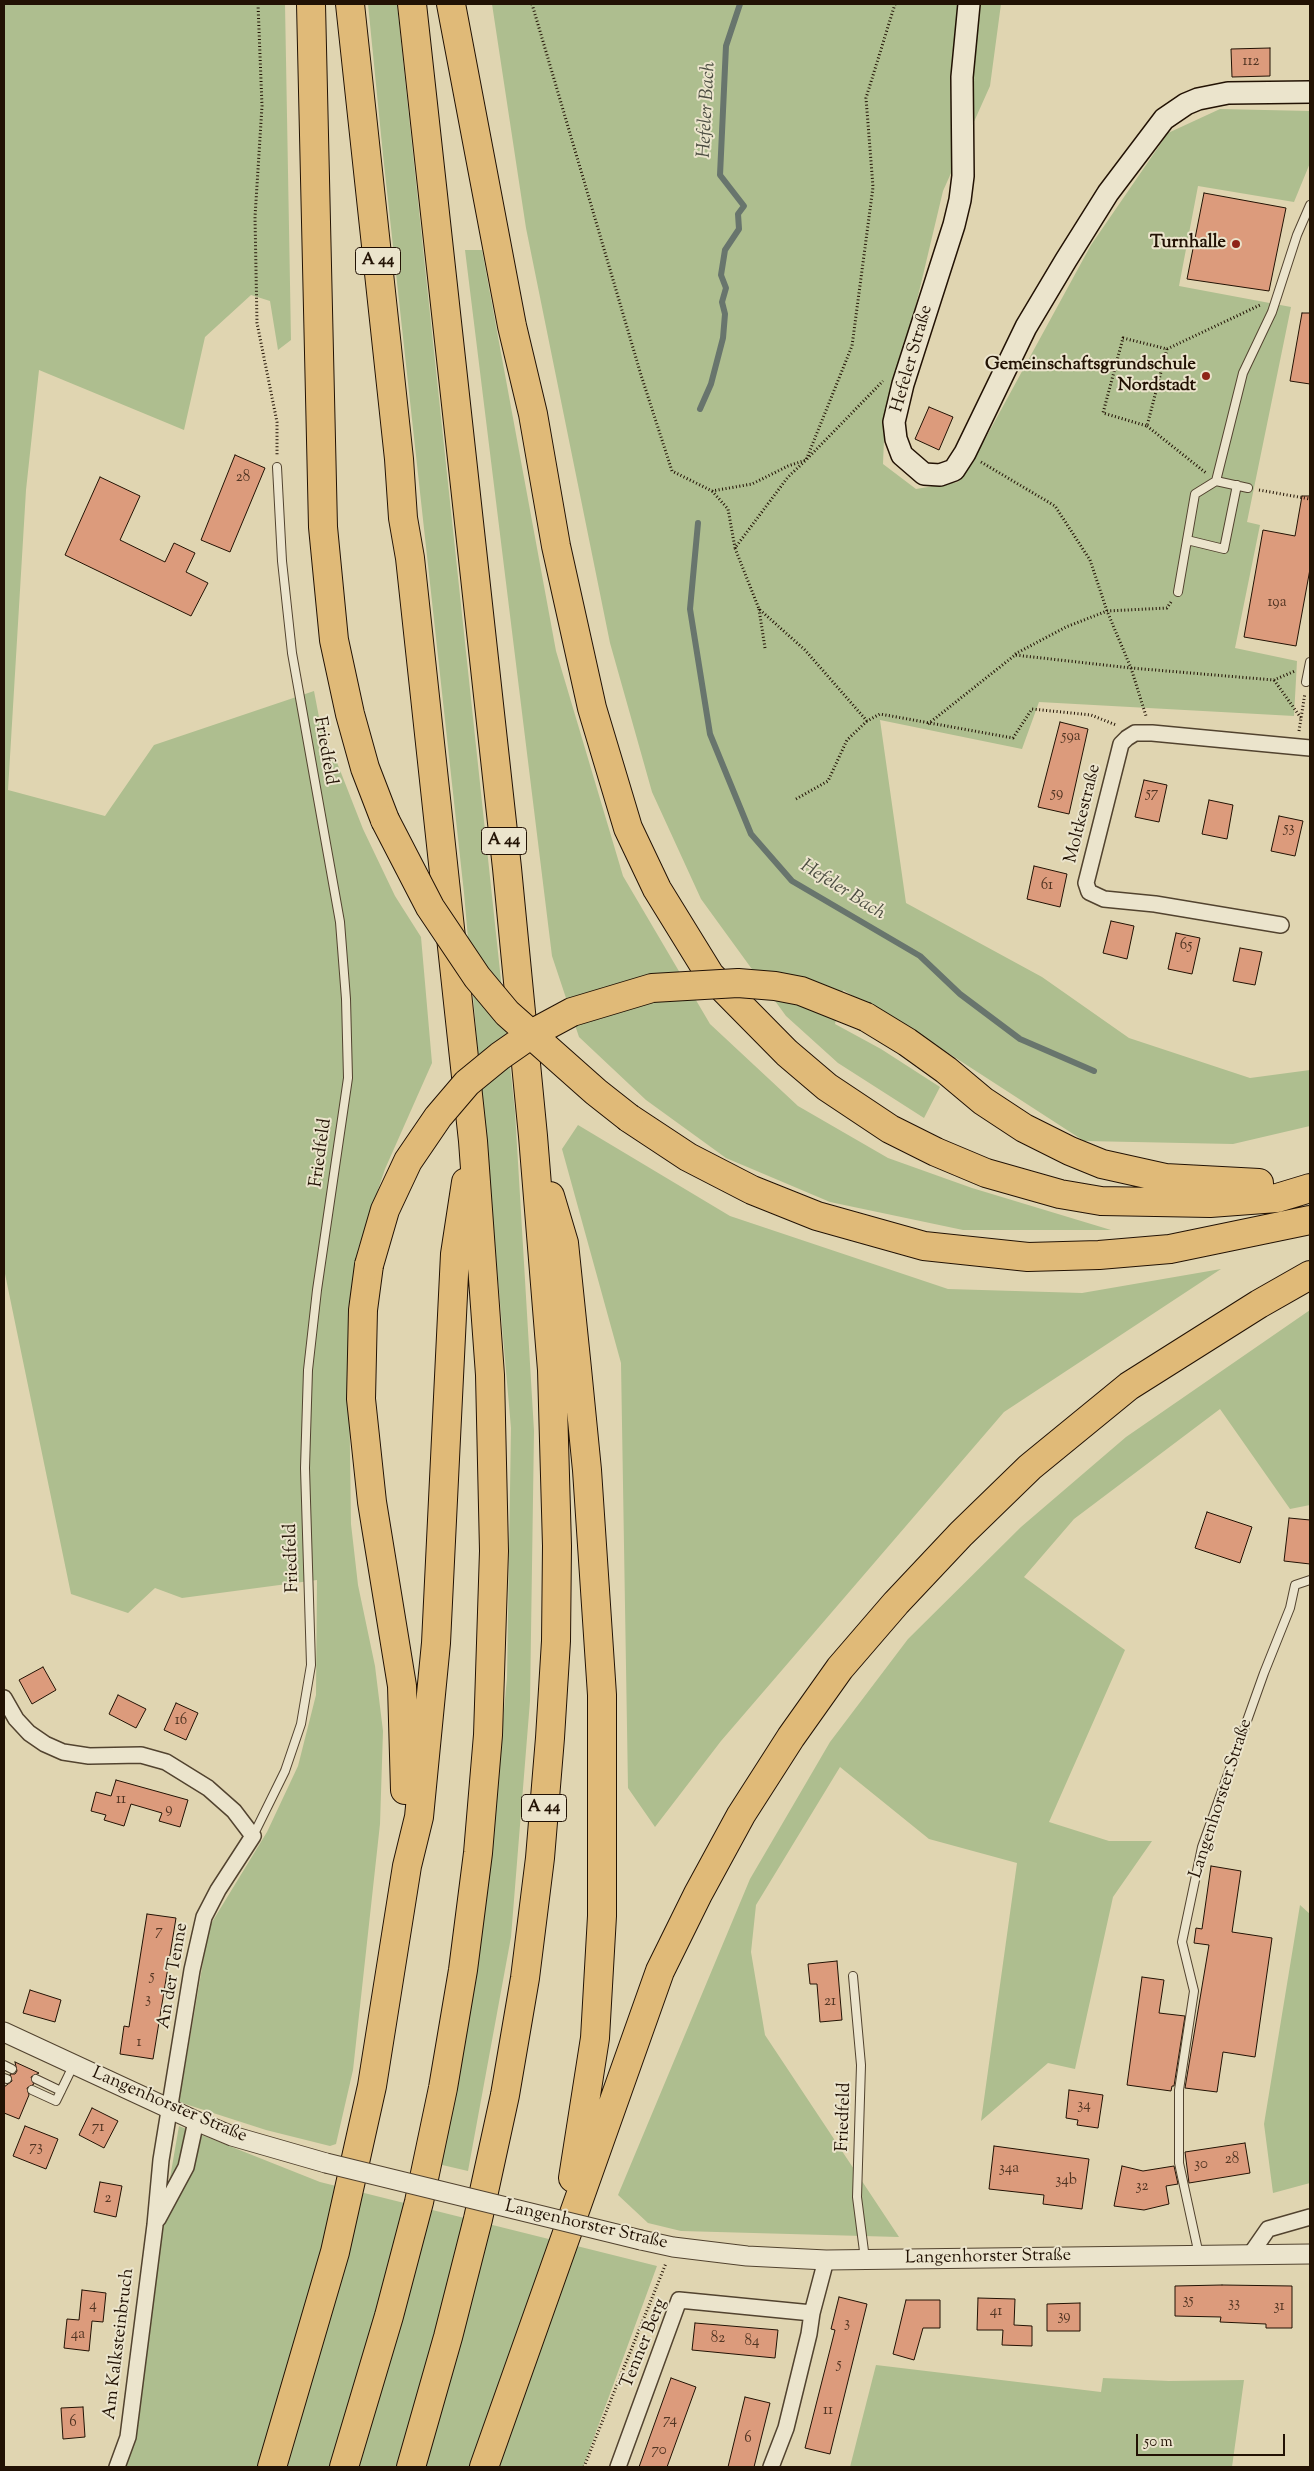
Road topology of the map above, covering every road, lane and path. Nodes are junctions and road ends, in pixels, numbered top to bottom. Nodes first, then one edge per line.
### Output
1 (258, 4) edge
2 (311, 4) edge
3 (350, 4) edge
4 (412, 4) edge
5 (451, 4) edge
6 (532, 4) edge
7 (895, 4) edge
8 (968, 4) edge
9 (1310, 92) edge
10 (1310, 205) edge
11 (1277, 297) junction
12 (1167, 349) junction
13 (886, 377) dead end
14 (1147, 426) junction
15 (965, 453) junction
16 (806, 460) junction
17 (277, 467) joint
18 (1216, 481) junction
19 (1237, 485) junction
20 (1248, 488) joint
21 (712, 491) junction
22 (1310, 499) edge
23 (1187, 540) junction
24 (735, 548) junction
25 (1178, 592) joint
26 (759, 609) junction
27 (1108, 611) junction
28 (764, 648) dead end
29 (1015, 654) junction
30 (1310, 662) edge
31 (1131, 668) junction
32 (1306, 682) joint
33 (867, 721) junction
34 (928, 724) junction
35 (1135, 733) junction
36 (1152, 733) junction
37 (1310, 748) edge
38 (796, 799) dead end
39 (1281, 924) dead end
40 (533, 1136) junction
41 (473, 1141) junction
42 (1310, 1179) edge
43 (1310, 1188) edge
44 (1310, 1220) edge
45 (1310, 1275) edge
46 (1310, 1580) edge
47 (4, 1698) edge
48 (253, 1836) junction
49 (407, 1866) junction
50 (853, 1976) dead end
51 (4, 2032) edge
52 (74, 2064) junction
53 (4, 2065) edge
54 (12, 2069) dead end
55 (36, 2079) dead end
56 (32, 2090) dead end
57 (61, 2091) junction
58 (169, 2109) junction
59 (196, 2121) junction
60 (1310, 2217) edge
61 (155, 2225) junction
62 (1310, 2254) edge
63 (1199, 2255) junction
64 (1250, 2255) junction
65 (865, 2259) junction
66 (826, 2260) junction
67 (666, 2262) dead end
68 (545, 2291) junction
69 (812, 2313) junction
70 (117, 2467) edge
71 (272, 2467) edge
72 (344, 2467) edge
73 (411, 2467) edge
74 (484, 2467) edge
75 (584, 2467) edge
76 (618, 2467) edge
77 (771, 2467) edge

1 - 17 path
2 - 44 highway, bridge
3 - 41 highway, A 44
4 - 40 highway, A 44
5 - 43 highway
6 - 21 path
7 - 16 path
8 - 15 main road, Hefeler Straße
9 - 15 main road, Hefeler Straße
10 - 11 lane
11 - 12 path
11 - 18 lane
12 - 14 path
12 - 14 path
13 - 16 path
14 - 18 path
15 - 27 path
16 - 21 path
16 - 24 path
17 - 48 lane, Friedfeld
18 - 19 lane
18 - 23 lane
19 - 20 lane
19 - 23 lane
20 - 22 path
21 - 24 path
23 - 25 lane
24 - 26 path
25 - 27 path
26 - 28 path
26 - 33 path
27 - 29 path
27 - 31 path
29 - 31 path
29 - 34 path
30 - 32 lane
31 - 32 path
31 - 36 path
33 - 34 path
33 - 38 path
34 - 35 path
35 - 36 street
35 - 39 street, Moltkestraße
36 - 37 street
40 - 68 highway
40 - 73 highway, A 44
41 - 49 highway
41 - 72 highway, A 44
42 - 49 highway, bridge
45 - 68 highway
46 - 63 lane, Langenhorster Straße
47 - 48 street
48 - 58 street, An der Tenne
49 - 71 highway
50 - 65 lane, Friedfeld
51 - 52 street, Langenhorster Straße
52 - 57 lane
52 - 58 street, Langenhorster Straße
53 - 54 lane
55 - 57 lane
56 - 57 lane
58 - 59 street, Langenhorster Straße
58 - 61 street, Am Kalksteinbruch
59 - 61 street, Am Kalksteinbruch
59 - 66 street, Langenhorster Straße, bridge
60 - 64 street
61 - 70 street, Am Kalksteinbruch
62 - 64 street, Langenhorster Straße
63 - 64 street, Langenhorster Straße
63 - 65 street, Langenhorster Straße
65 - 66 street, Langenhorster Straße
66 - 69 street
67 - 75 path
68 - 74 highway
69 - 76 street, Tenner Berg
69 - 77 street

